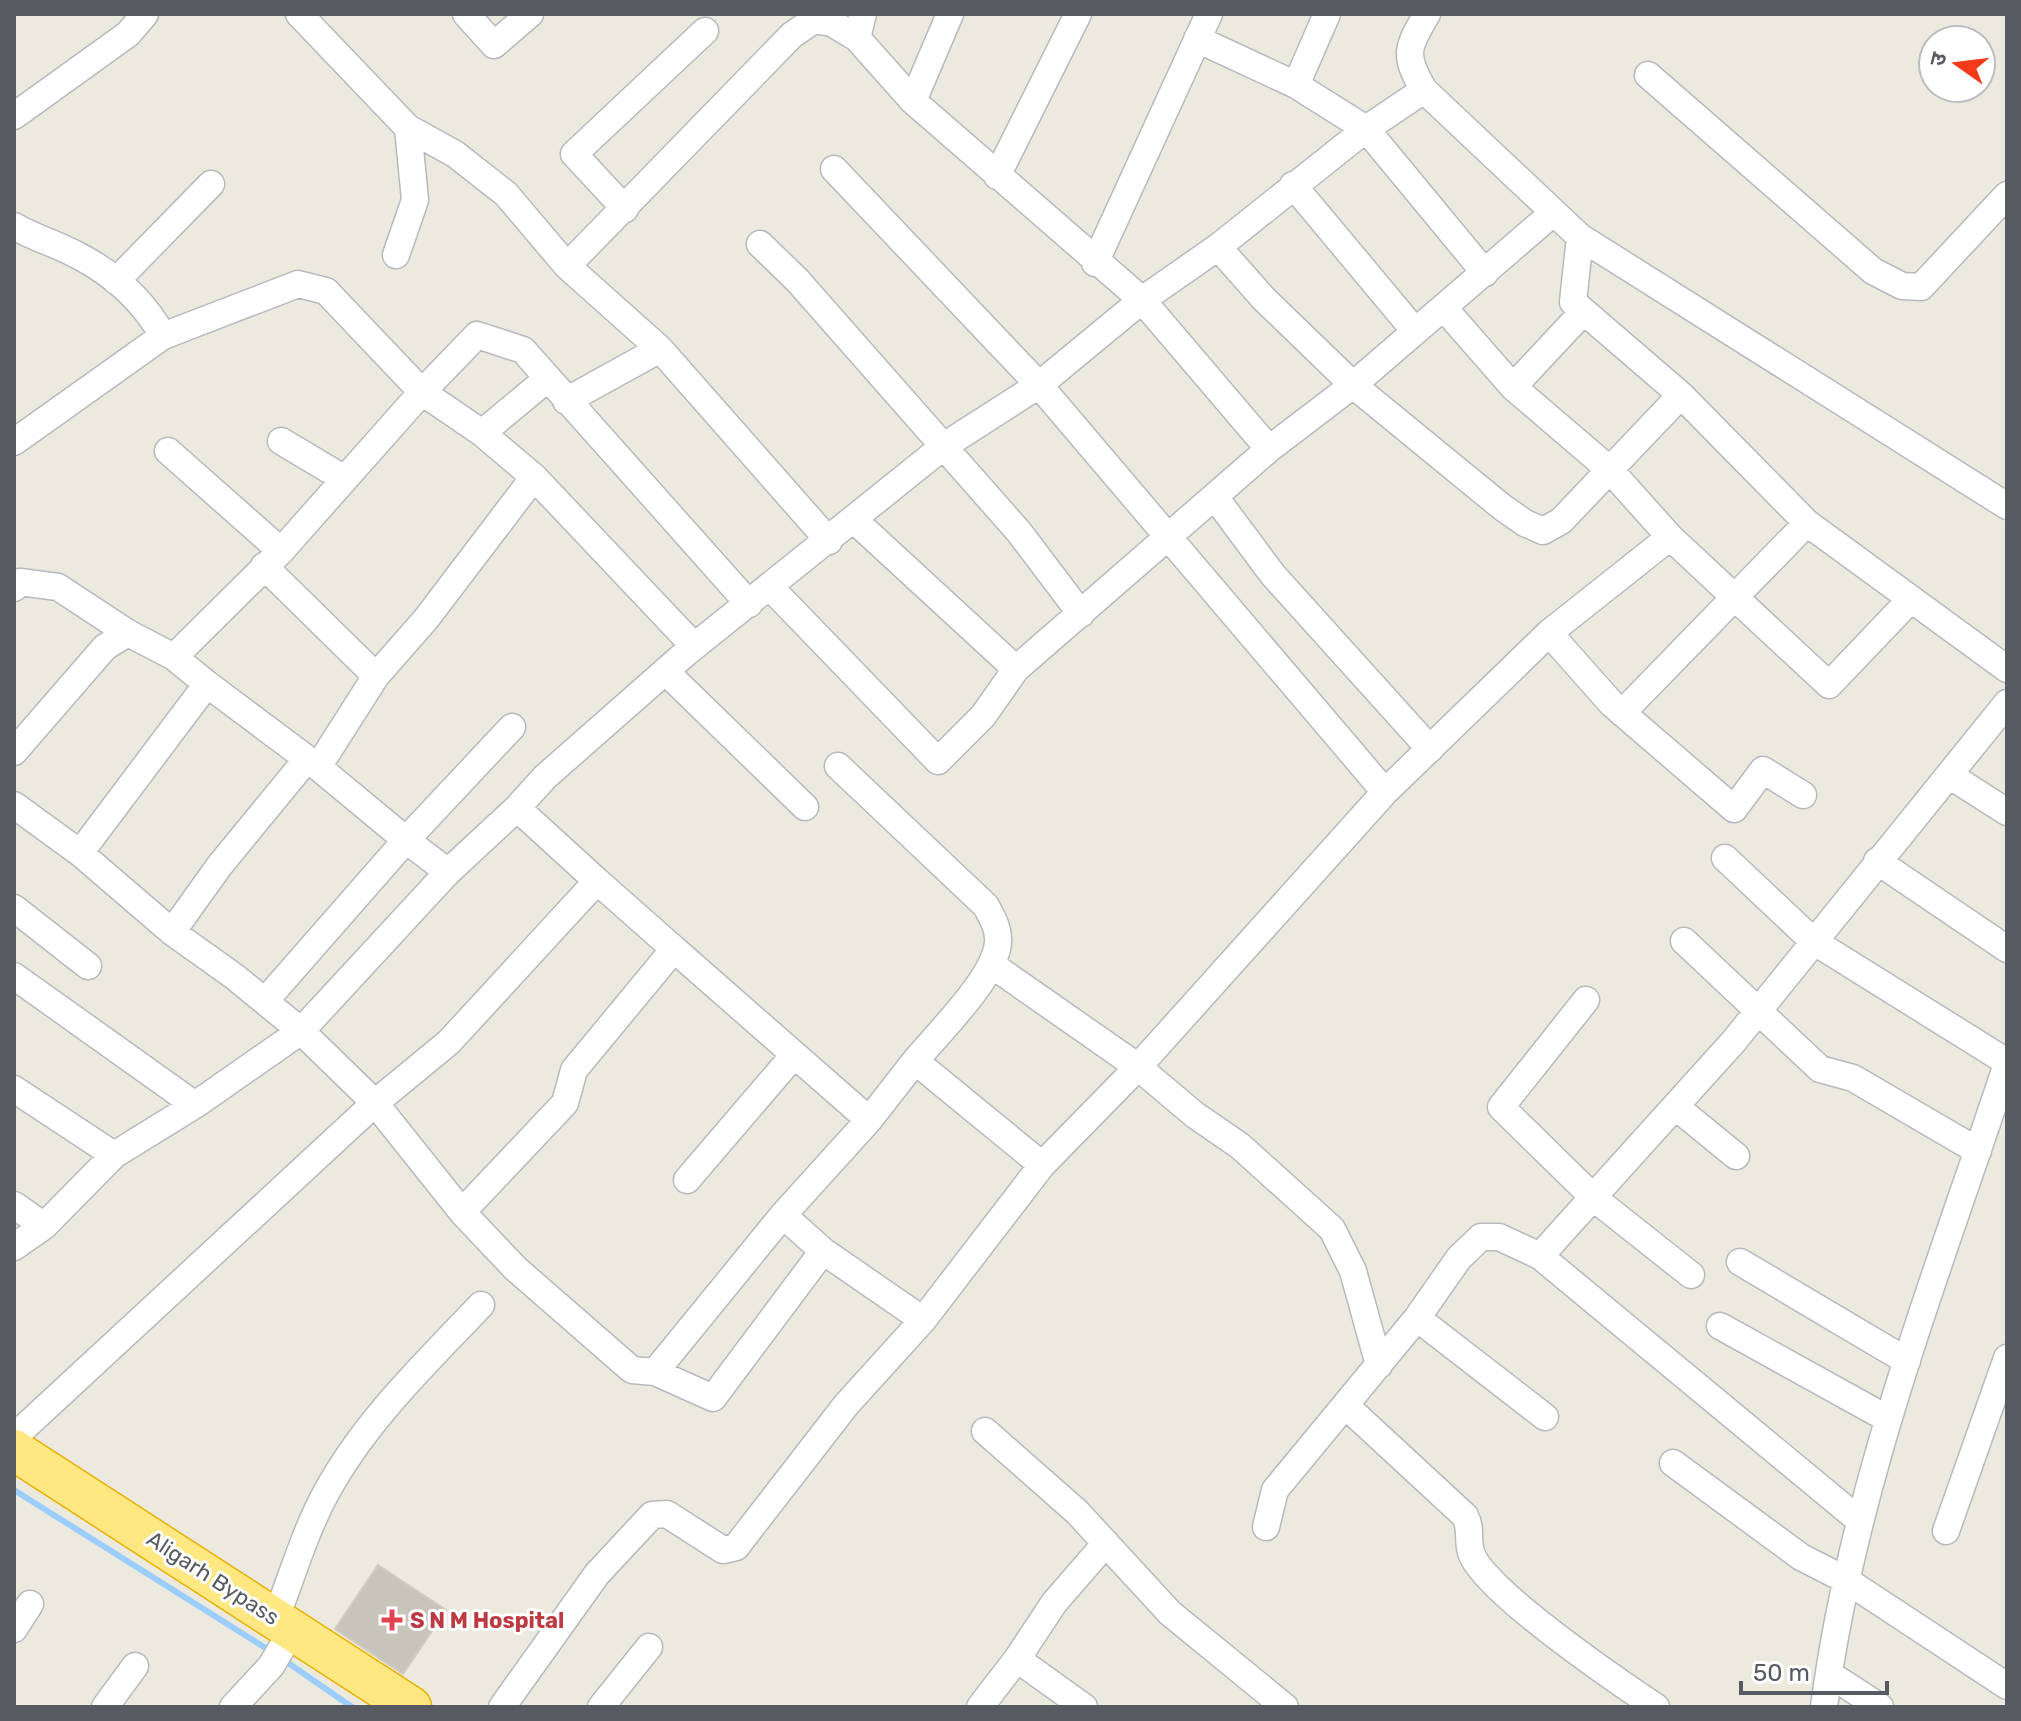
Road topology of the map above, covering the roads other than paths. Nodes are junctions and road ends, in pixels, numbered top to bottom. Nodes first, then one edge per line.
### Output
1 (145, 14) edge
2 (299, 14) edge
3 (466, 14) edge
4 (530, 14) edge
5 (950, 14) edge
6 (1078, 14) edge
7 (1327, 14) edge
8 (1427, 14) edge
9 (1198, 22) edge
10 (860, 26) edge
11 (705, 31) dead end
12 (1648, 75) dead end
13 (1296, 85) junction
14 (1424, 90) junction
15 (913, 101) junction
16 (14, 116) edge
17 (408, 128) junction
18 (1366, 129) junction
19 (834, 169) dead end
20 (997, 176) junction
21 (211, 184) dead end
22 (1293, 185) junction
23 (2007, 195) edge
24 (625, 209) junction
25 (1553, 213) junction
26 (14, 226) edge
27 (1580, 237) junction
28 (760, 244) dead end
29 (1218, 247) junction
30 (396, 255) dead end
31 (1095, 263) junction
32 (567, 266) junction
33 (1485, 273) junction
34 (116, 281) junction
35 (1142, 300) junction
36 (1444, 308) junction
37 (1583, 312) junction
38 (1414, 330) junction
39 (163, 336) junction
40 (660, 349) junction
41 (547, 379) junction
42 (1039, 385) junction
43 (1353, 385) junction
44 (1513, 387) junction
45 (422, 392) junction
46 (1681, 395) junction
47 (566, 401) junction
48 (482, 433) junction
49 (281, 441) dead end
50 (14, 442) edge
51 (944, 446) junction
52 (1269, 449) junction
53 (168, 451) dead end
54 (1610, 470) junction
55 (534, 477) junction
56 (343, 478) junction
57 (1215, 497) junction
58 (2007, 506) edge
59 (853, 519) junction
60 (1807, 523) junction
61 (1670, 537) junction
62 (1168, 540) junction
63 (829, 541) junction
64 (272, 558) junction
65 (770, 587) junction
66 (14, 588) edge
67 (1735, 597) junction
68 (1910, 600) junction
69 (749, 604) junction
70 (1081, 614) junction
71 (128, 633) junction
72 (1549, 633) junction
73 (694, 646) junction
74 (174, 657) junction
75 (1016, 669) junction
76 (2007, 669) edge
77 (665, 671) junction
78 (376, 676) junction
79 (207, 684) junction
80 (2007, 703) edge
81 (1622, 713) junction
82 (512, 727) dead end
83 (1430, 749) junction
84 (14, 752) edge
85 (312, 763) junction
86 (838, 766) dead end
87 (1949, 775) junction
88 (1385, 792) junction
89 (1803, 795) dead end
90 (14, 805) edge
91 (805, 807) dead end
92 (517, 808) junction
93 (2007, 812) edge
94 (406, 840) junction
95 (80, 853) junction
96 (1725, 858) dead end
97 (1877, 861) junction
98 (448, 872) junction
99 (597, 881) junction
100 (14, 908) edge
101 (172, 932) junction
102 (1684, 941) dead end
103 (1813, 941) junction
104 (674, 949) junction
105 (2007, 949) edge
106 (992, 965) junction
107 (88, 966) dead end
108 (14, 976) edge
109 (1586, 1000) dead end
110 (265, 1001) junction
111 (1758, 1011) junction
112 (301, 1031) junction
113 (794, 1055) junction
114 (915, 1061) junction
115 (2007, 1063) edge
116 (1138, 1067) junction
117 (14, 1089) edge
118 (375, 1103) junction
119 (195, 1105) junction
120 (1676, 1107) junction
121 (2000, 1113) edge
122 (869, 1120) junction
123 (1978, 1151) junction
124 (114, 1155) junction
125 (1736, 1156) dead end
126 (1042, 1165) junction
127 (687, 1180) dead end
128 (1595, 1199) junction
129 (14, 1205) edge
130 (462, 1212) junction
131 (783, 1215) junction
132 (44, 1226) junction
133 (14, 1247) edge
134 (823, 1251) junction
135 (1540, 1256) junction
136 (1740, 1262) dead end
137 (1691, 1275) dead end
138 (481, 1305) dead end
139 (1417, 1318) junction
140 (923, 1320) junction
141 (1720, 1326) dead end
142 (1907, 1361) junction
143 (1379, 1365) junction
144 (655, 1372) junction
145 (2005, 1374) edge
146 (1346, 1406) junction
147 (1545, 1417) dead end
148 (1888, 1419) junction
149 (985, 1431) dead end
150 (14, 1437) edge
151 (14, 1450) edge
152 (1673, 1463) dead end
153 (1859, 1520) junction
154 (1266, 1527) dead end
155 (1946, 1531) dead end
156 (1106, 1543) junction
157 (1846, 1580) junction
158 (30, 1604) dead end
159 (14, 1629) edge
160 (285, 1629) junction
161 (649, 1647) dead end
162 (1017, 1659) junction
163 (135, 1666) dead end
164 (1829, 1674) junction
165 (2007, 1686) edge
166 (105, 1707) edge
167 (233, 1707) edge
168 (411, 1707) edge
169 (502, 1707) edge
170 (601, 1707) edge
171 (980, 1707) edge
172 (1084, 1707) edge
173 (1285, 1707) edge
174 (1656, 1707) edge
175 (1824, 1707) edge
176 (1880, 1707) edge

1 - 16 street
2 - 17 street
3 - 4 street
5 - 15 street
6 - 20 street
7 - 13 street
8 - 14 street
9 - 13 street
9 - 31 street
10 - 15 street
10 - 24 street
11 - 24 street
12 - 23 street
13 - 18 street
14 - 18 street
14 - 25 street
15 - 20 street
17 - 30 street
17 - 32 street
18 - 22 street
18 - 33 street
19 - 42 street
20 - 31 street
21 - 34 street
22 - 29 street
22 - 38 street
24 - 32 street
25 - 27 street
25 - 33 street
26 - 34 street
27 - 37 street
27 - 58 street
28 - 51 street
29 - 35 street
29 - 43 street
31 - 35 street
32 - 40 street
33 - 36 street
34 - 39 street
35 - 42 street
35 - 52 street
36 - 38 street
36 - 44 street
37 - 44 street
37 - 46 street
38 - 43 street
39 - 45 street
39 - 50 street
40 - 47 street
40 - 63 street
41 - 45 street
41 - 47 street
41 - 48 street
42 - 51 street
42 - 62 street
43 - 52 street
43 - 54 street
44 - 54 street
45 - 48 street
45 - 56 street
46 - 54 street
46 - 60 street
47 - 69 street
48 - 55 street
49 - 56 street
51 - 59 street
51 - 70 street
52 - 57 street
53 - 64 street
54 - 61 street
55 - 73 street
55 - 78 street
56 - 64 street
57 - 62 street
57 - 83 street
59 - 63 street
59 - 75 street
60 - 67 street
60 - 68 street
61 - 67 street
61 - 72 street
62 - 70 street
62 - 88 street
63 - 65 street
64 - 74 street
64 - 78 street
65 - 69 street
65 - 75 street
66 - 71 street
67 - 68 street
67 - 81 street
68 - 76 street
69 - 73 street
70 - 75 street
71 - 74 street
71 - 84 street
72 - 81 street
72 - 83 street
73 - 77 street
74 - 79 street
77 - 91 street
77 - 92 street
78 - 85 street
79 - 85 street
79 - 95 street
80 - 87 street
81 - 89 street
82 - 94 street
83 - 88 street
85 - 94 street
85 - 101 street
86 - 106 street
87 - 93 street
87 - 97 street
88 - 116 street
90 - 95 street
92 - 98 street
92 - 99 street
94 - 98 street
94 - 110 street
95 - 101 street
96 - 103 street
97 - 103 street
97 - 105 street
98 - 112 street
99 - 104 street
99 - 118 street
100 - 107 street
101 - 110 street
102 - 111 street
103 - 111 street
103 - 115 street
104 - 113 street
104 - 130 street
106 - 114 street
106 - 116 street
108 - 119 street
109 - 128 street
110 - 112 street
111 - 120 street
111 - 123 street
112 - 118 street
112 - 119 street
113 - 122 street
113 - 127 street
114 - 122 street
114 - 126 street
115 - 121 street
116 - 126 street
116 - 143 street
117 - 124 street
118 - 130 street
118 - 150 street
119 - 124 street
120 - 125 street
120 - 128 street
121 - 123 street
122 - 131 street
123 - 142 street
124 - 132 street
126 - 140 street
128 - 135 street
128 - 137 street
129 - 132 street
130 - 144 street
131 - 134 street
131 - 144 street
132 - 133 street
134 - 140 street
134 - 144 street
135 - 139 street
135 - 153 street
136 - 142 street
138 - 160 street
139 - 143 street
139 - 147 street
140 - 169 street
141 - 148 street
142 - 148 street
143 - 146 street
145 - 155 street
146 - 154 street
146 - 174 street
148 - 153 street
149 - 156 street
151 - 160 highway, Aligarh Bypass
152 - 157 street
153 - 157 street
156 - 162 street
156 - 173 street
157 - 164 street
157 - 165 street
158 - 159 street
160 - 167 street
160 - 168 highway, Aligarh Bypass
161 - 170 street
162 - 171 street
162 - 172 street
163 - 166 street
164 - 175 street
164 - 176 street

